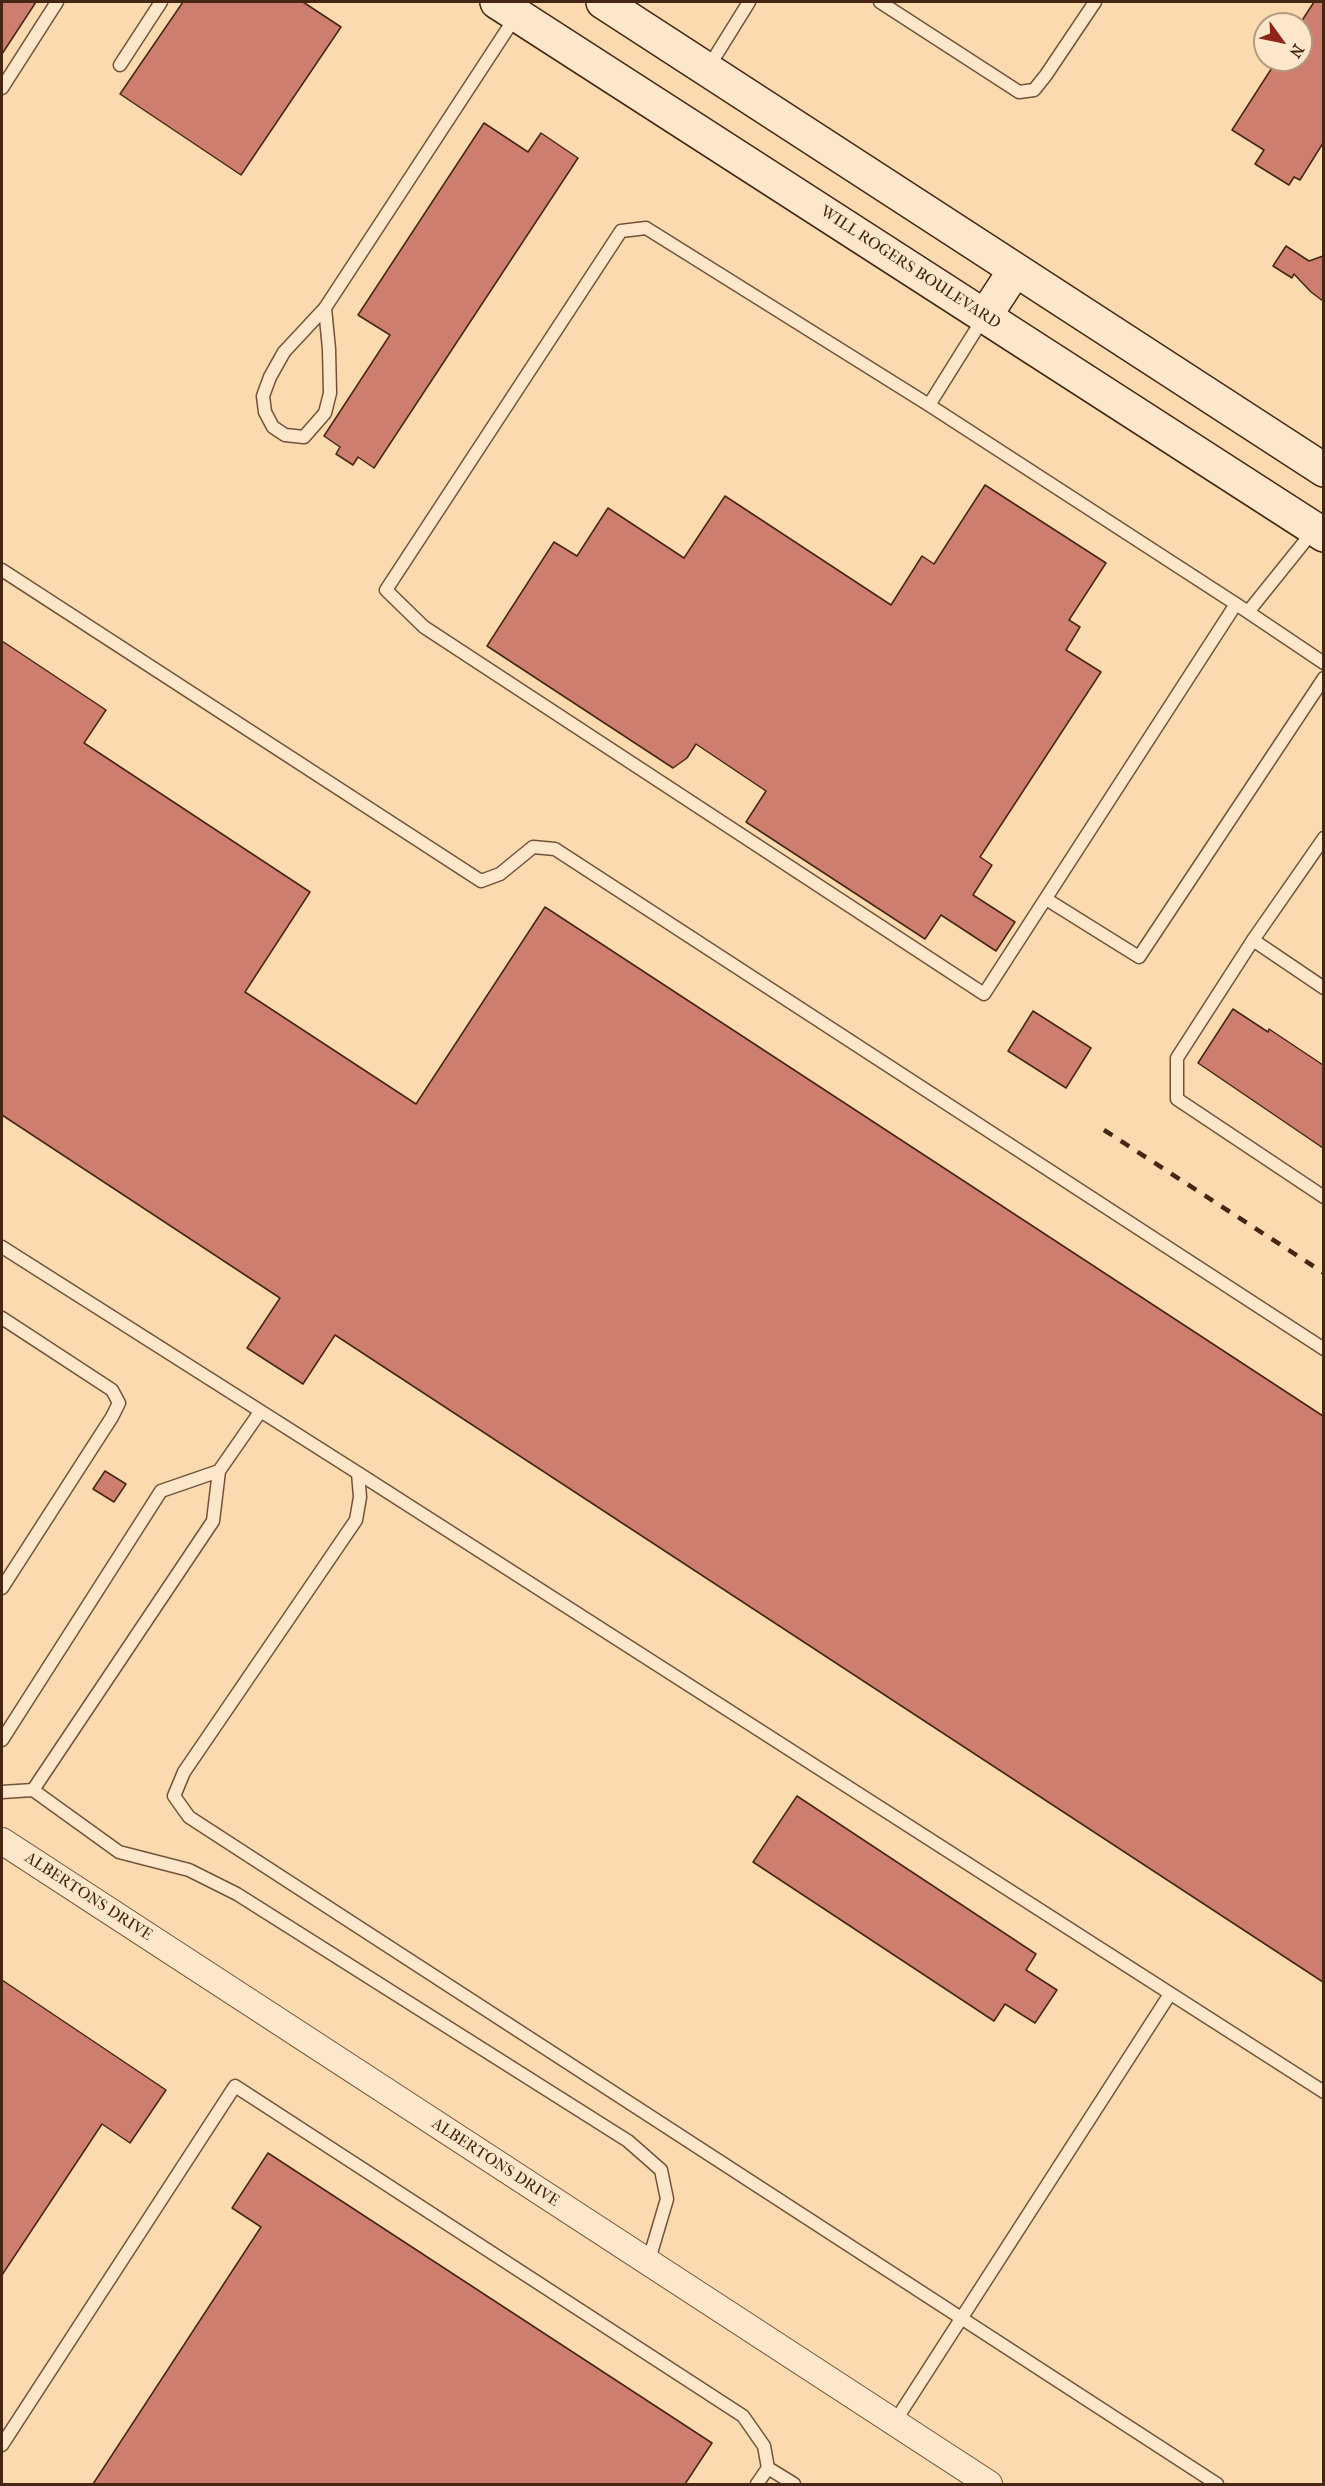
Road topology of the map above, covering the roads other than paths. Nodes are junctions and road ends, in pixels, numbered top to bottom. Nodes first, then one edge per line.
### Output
1 (57, 2) edge
2 (161, 2) edge
3 (603, 2) edge
4 (749, 2) edge
5 (880, 2) edge
6 (1095, 2) edge
7 (513, 6) edge
8 (120, 66) dead end
9 (707, 69) junction
10 (2, 88) edge
11 (1015, 270) junction
12 (325, 308) junction
13 (985, 316) junction
14 (929, 405) junction
15 (1323, 470) edge
16 (1320, 526) edge
17 (2, 570) edge
18 (1236, 604) junction
19 (1248, 612) junction
20 (1323, 663) edge
21 (1323, 678) edge
22 (1323, 838) edge
23 (1046, 899) junction
24 (1253, 940) junction
25 (1323, 988) edge
26 (1323, 1197) edge
27 (2, 1247) edge
28 (2, 1318) edge
29 (1323, 1349) edge
30 (260, 1412) junction
31 (219, 1471) junction
32 (358, 1473) junction
33 (2, 1588) edge
34 (2, 1740) edge
35 (33, 1790) junction
36 (2, 1792) edge
37 (2, 1841) edge
38 (1170, 1994) junction
39 (1323, 2092) edge
40 (648, 2263) junction
41 (962, 2319) junction
42 (894, 2423) junction
43 (2, 2445) edge
44 (768, 2468) junction
45 (757, 2484) edge
46 (794, 2484) edge
47 (989, 2484) edge
48 (1217, 2484) edge

1 - 10 lane
2 - 8 lane
3 - 9 main road
4 - 9 lane
5 - 6 lane
7 - 12 lane
7 - 13 main road, WILL ROGERS BOULEVARD
9 - 11 main road
11 - 13 main road
11 - 15 main road
12 - 12 lane
13 - 14 lane
13 - 16 main road, WILL ROGERS BOULEVARD
14 - 18 lane
14 - 23 lane
16 - 19 lane
17 - 29 lane
18 - 19 lane
18 - 23 lane
19 - 20 lane
21 - 23 lane
22 - 24 lane
24 - 25 lane
24 - 26 lane
27 - 30 lane
28 - 33 lane
30 - 31 lane
30 - 32 lane
31 - 34 lane
31 - 35 lane
32 - 38 lane
32 - 41 lane
35 - 36 lane
35 - 40 lane
37 - 40 street, ALBERTONS DRIVE
38 - 39 lane
38 - 41 lane
40 - 42 street, ALBERTONS DRIVE
41 - 42 lane
41 - 48 lane
42 - 47 street, ALBERTONS DRIVE
43 - 44 lane
44 - 45 lane
44 - 46 lane

